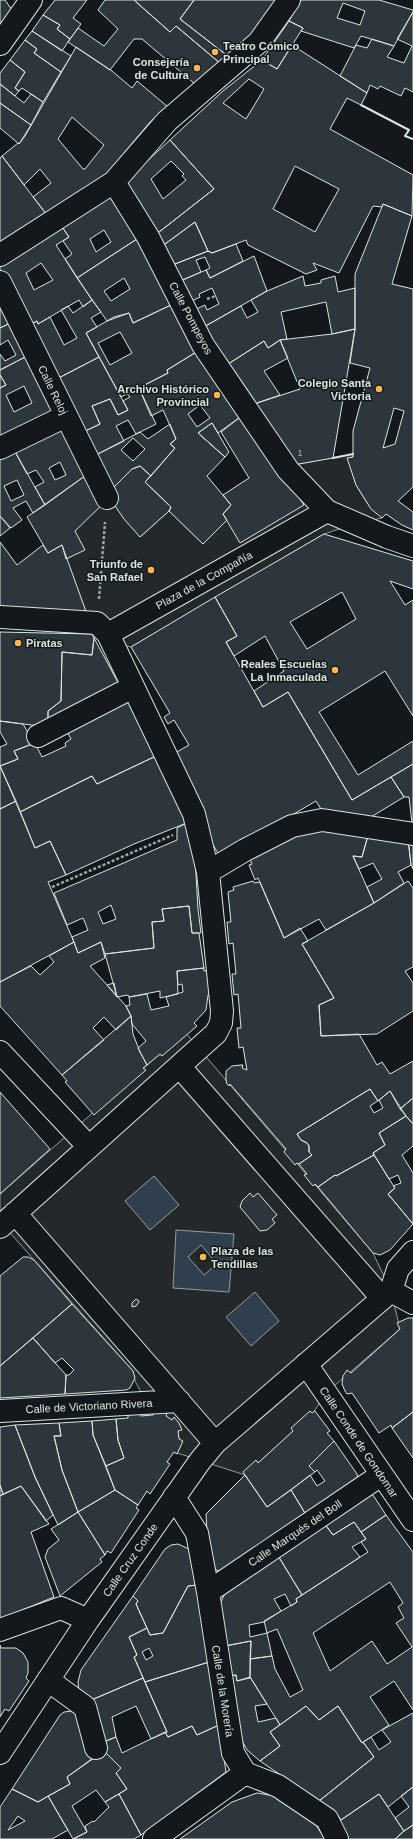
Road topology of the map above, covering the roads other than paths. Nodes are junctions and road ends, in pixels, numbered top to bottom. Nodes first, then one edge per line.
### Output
1 (290, 0) edge
2 (25, 3) edge
3 (0, 44) edge
4 (114, 182) junction
5 (0, 255) edge
6 (0, 282) edge
7 (66, 416) junction
8 (0, 448) edge
9 (107, 498) road end
10 (320, 515) junction
11 (413, 546) edge
12 (0, 617) edge
13 (102, 629) junction
14 (133, 687) junction
15 (38, 736) dead end
16 (413, 834) edge
17 (208, 872) junction
18 (0, 1052) edge
19 (180, 1066) junction
20 (89, 1147) junction
21 (8, 1220) edge
22 (413, 1252) edge
23 (387, 1294) junction
24 (413, 1303) edge
25 (306, 1364) junction
26 (179, 1401) junction
27 (0, 1412) edge
28 (215, 1443) junction
29 (381, 1475) junction
30 (174, 1497) junction
31 (413, 1520) edge
32 (208, 1592) junction
33 (88, 1620) junction
34 (0, 1630) edge
35 (48, 1680) junction
36 (96, 1748) dead end
37 (0, 1753) edge
38 (246, 1773) junction
39 (154, 1839) edge
40 (337, 1839) edge

1 - 4 street
2 - 3 street
4 - 5 street
4 - 10 street, Calle Pompeyos
6 - 7 street, Calle Reloj
7 - 8 street
7 - 9 street, Calle Reloj
10 - 11 street
10 - 13 street, Plaza de la Compañía
12 - 13 street
13 - 14 street
14 - 15 street
14 - 17 street
16 - 17 street
17 - 19 street
18 - 20 street
19 - 20 street
19 - 23 street
20 - 21 street
21 - 26 street
22 - 23 street
23 - 24 street
23 - 25 street
25 - 28 street
25 - 29 street, Calle Conde de Gondomar
26 - 27 street, Calle de Victoriano Rivera
26 - 28 street
28 - 30 street, Calle Cruz Conde
29 - 31 street, Calle Conde de Gondomar
29 - 32 street, Calle Marqués del Boll
30 - 32 street, Calle de la Morería
30 - 33 street, Calle Cruz Conde
32 - 38 street, Calle de la Morería
33 - 34 street
33 - 35 street, Calle Cruz Conde
35 - 36 street
35 - 37 street, Calle Cruz Conde
38 - 39 street
38 - 40 street

